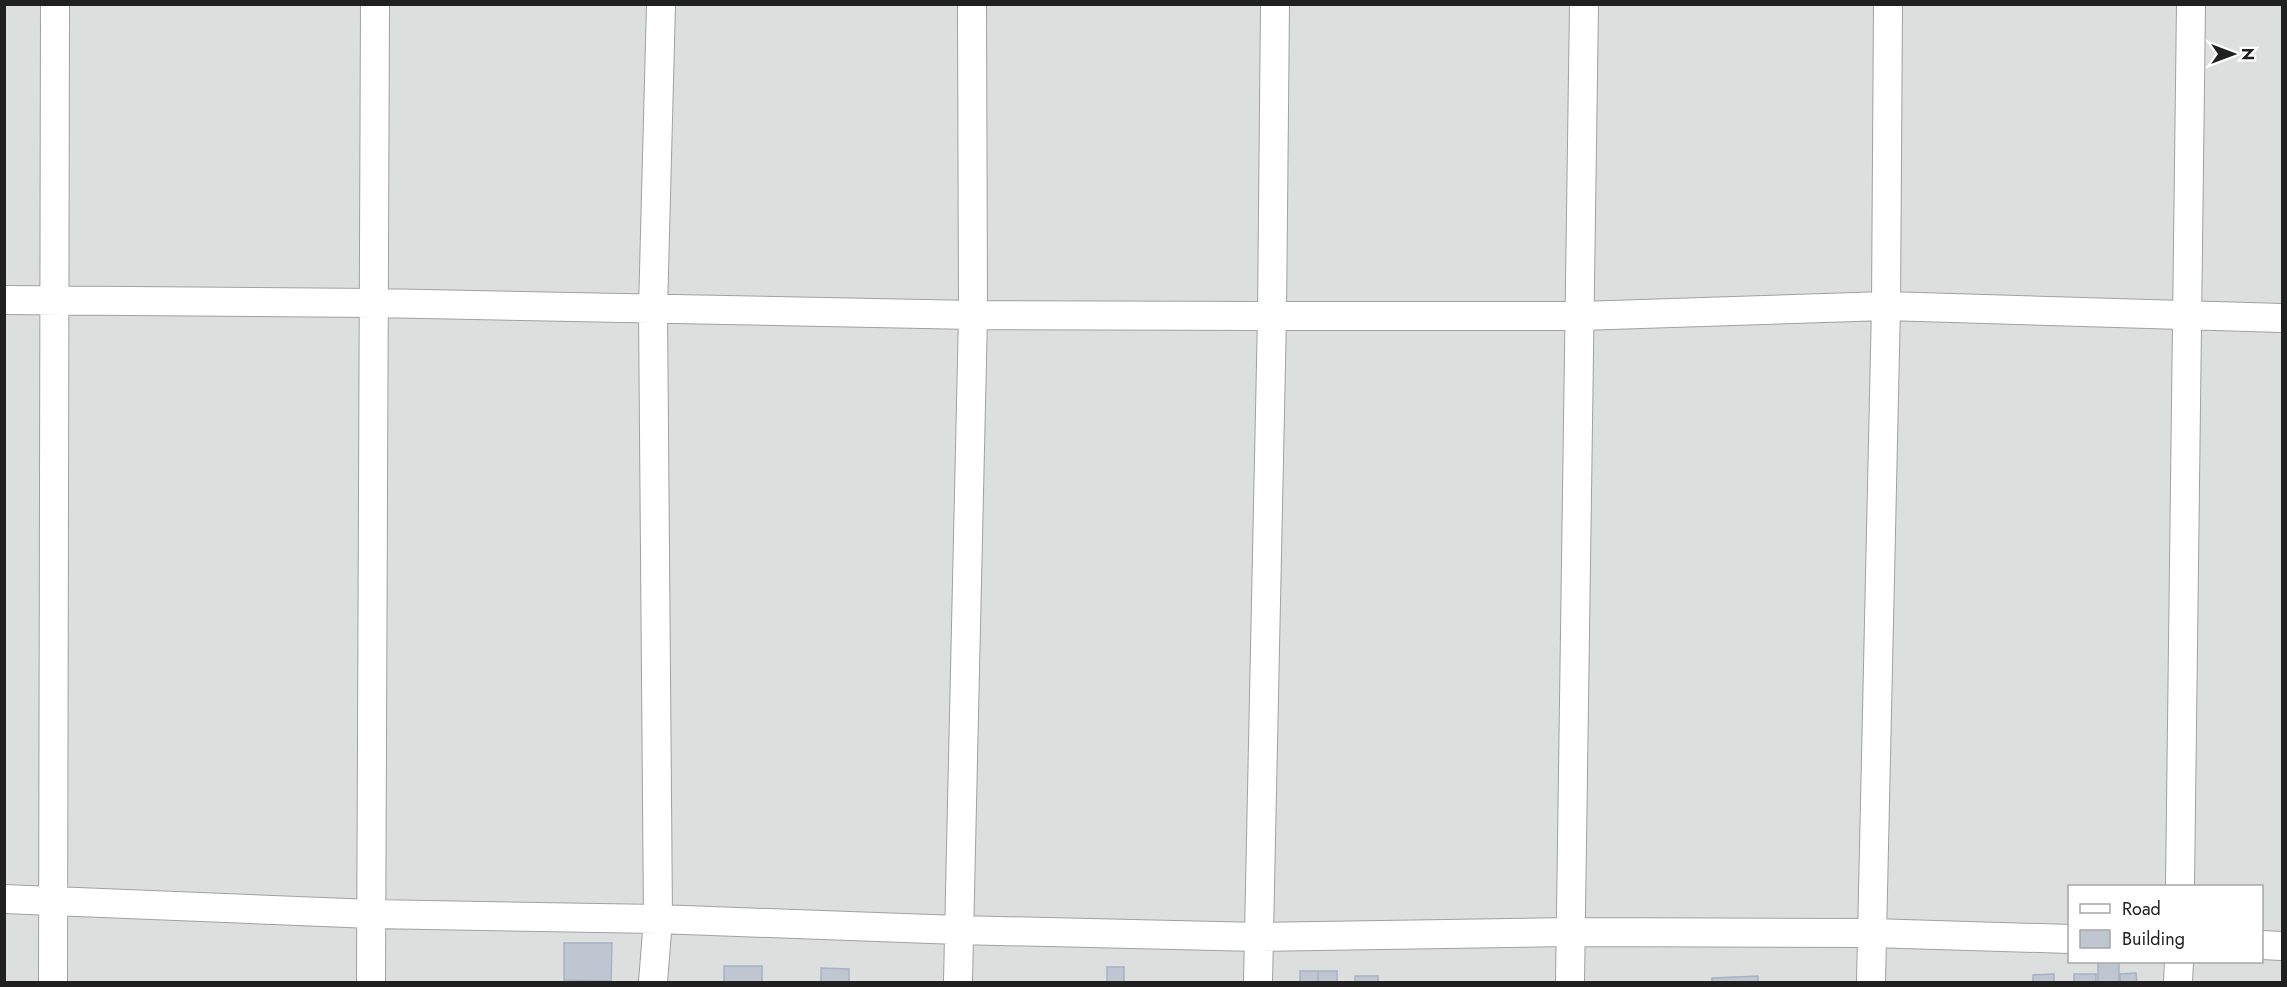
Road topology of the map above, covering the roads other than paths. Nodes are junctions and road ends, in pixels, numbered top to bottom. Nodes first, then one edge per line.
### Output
1 (55, 4) edge
2 (375, 4) edge
3 (661, 4) edge
4 (972, 4) edge
5 (1275, 4) edge
6 (1584, 4) edge
7 (1888, 4) edge
8 (2191, 4) edge
9 (55, 299) junction
10 (4, 300) edge
11 (375, 303) junction
12 (1886, 306) junction
13 (654, 310) junction
14 (2185, 314) junction
15 (974, 315) junction
16 (1272, 316) junction
17 (1580, 316) junction
18 (2283, 318) edge
19 (2180, 885) edge
20 (4, 899) edge
21 (52, 900) junction
22 (372, 914) junction
23 (658, 919) junction
24 (958, 930) junction
25 (1570, 932) junction
26 (1871, 933) junction
27 (1259, 937) junction
28 (2068, 939) edge
29 (2263, 945) edge
30 (2283, 946) edge
31 (2179, 963) edge
32 (53, 982) edge
33 (371, 982) edge
34 (653, 982) edge
35 (958, 982) edge
36 (1258, 982) edge
37 (1570, 982) edge
38 (1872, 982) edge
39 (2178, 982) edge

1 - 9 street
2 - 11 street
3 - 13 street
4 - 15 street
5 - 16 street
6 - 17 street
7 - 12 street
8 - 14 street
9 - 10 street
9 - 11 street
9 - 21 street
11 - 13 street
11 - 22 street
12 - 14 street
12 - 17 street
12 - 26 street
13 - 15 street
13 - 23 street
14 - 18 street
14 - 19 street
15 - 16 street
15 - 24 street
16 - 17 street
16 - 27 street
17 - 25 street
20 - 21 street
21 - 22 street
21 - 32 street
22 - 23 street
22 - 33 street
23 - 24 street
23 - 34 street
24 - 27 street
24 - 35 street
25 - 26 street
25 - 27 street
25 - 37 street
26 - 28 street
26 - 38 street
27 - 36 street
29 - 30 street
31 - 39 street

